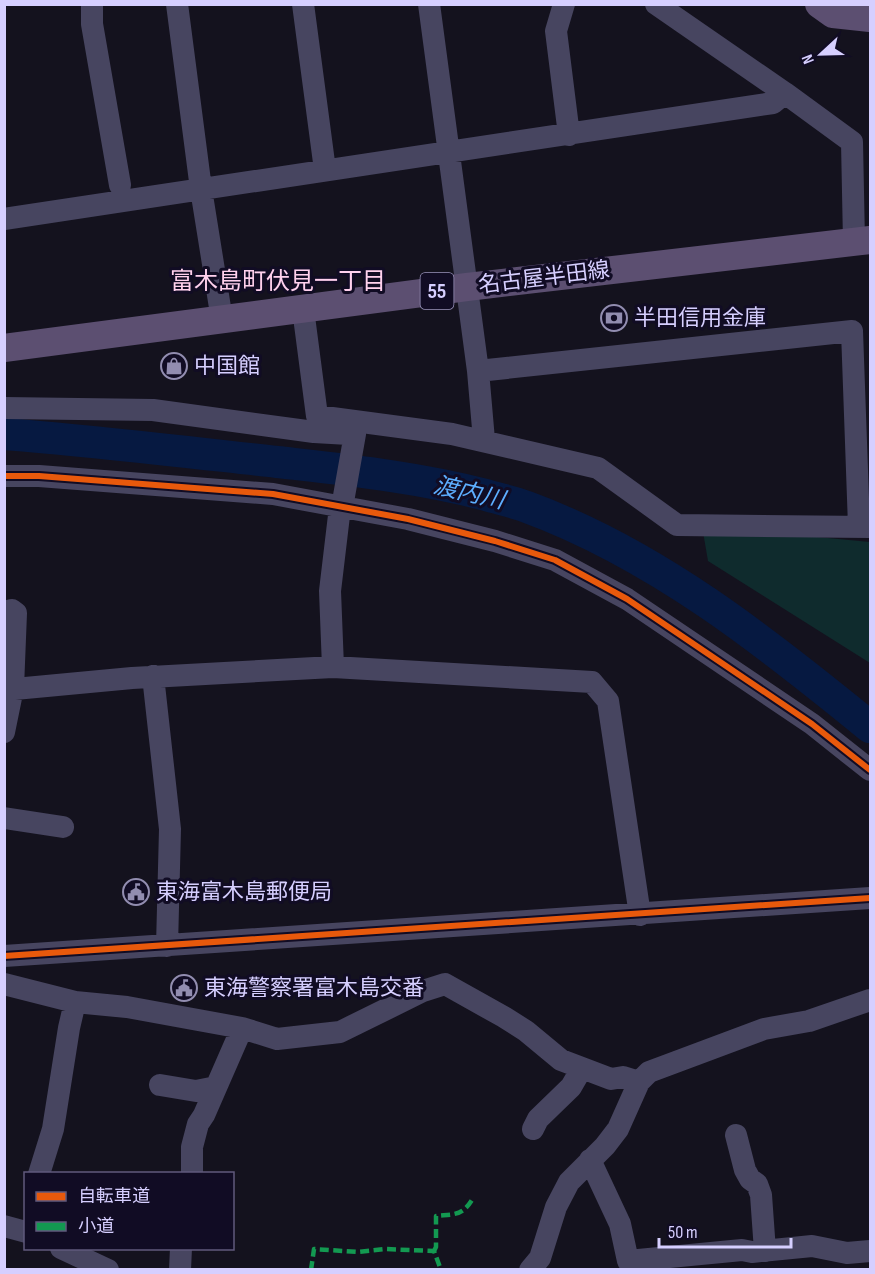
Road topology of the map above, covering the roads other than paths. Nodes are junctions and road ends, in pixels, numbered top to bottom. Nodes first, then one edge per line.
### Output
1 (92, 4) edge
2 (177, 4) edge
3 (303, 4) edge
4 (429, 4) edge
5 (564, 4) edge
6 (656, 4) edge
7 (819, 4) edge
8 (870, 18) edge
9 (785, 93) junction
10 (570, 135) junction
11 (449, 152) junction
12 (325, 170) junction
13 (120, 185) dead end
14 (201, 189) junction
15 (4, 219) edge
16 (862, 241) edge
17 (467, 287) junction
18 (303, 309) junction
19 (222, 320) junction
20 (4, 348) edge
21 (478, 371) junction
22 (4, 408) edge
23 (355, 434) junction
24 (452, 434) junction
25 (484, 440) junction
26 (4, 476) edge
27 (342, 502) junction
28 (865, 526) edge
29 (4, 612) edge
30 (333, 667) junction
31 (153, 676) junction
32 (9, 689) edge
33 (4, 732) edge
34 (870, 770) edge
35 (4, 818) edge
36 (63, 827) dead end
37 (870, 898) edge
38 (640, 915) junction
39 (167, 946) junction
40 (4, 956) edge
41 (4, 984) edge
42 (870, 1000) edge
43 (75, 1002) junction
44 (242, 1028) junction
45 (582, 1068) junction
46 (639, 1082) junction
47 (160, 1085) dead end
48 (216, 1087) junction
49 (533, 1129) dead end
50 (736, 1135) dead end
51 (590, 1160) junction
52 (39, 1172) edge
53 (192, 1172) edge
54 (65, 1250) edge
55 (181, 1250) edge
56 (765, 1251) junction
57 (870, 1251) edge
58 (628, 1265) edge
59 (103, 1268) edge
60 (180, 1269) edge
61 (530, 1269) edge

1 - 13 street
2 - 14 street
3 - 12 street
4 - 11 street
5 - 10 street
6 - 9 street
7 - 8 main road
9 - 10 street
9 - 16 street
10 - 11 street
11 - 12 street
11 - 17 street
12 - 14 street
14 - 15 street
14 - 19 street
16 - 17 main road, 名古屋半田線 / 55
17 - 18 main road, 名古屋半田線 / 55
17 - 21 street
18 - 19 main road, 名古屋半田線 / 55
18 - 24 street
19 - 20 main road, 名古屋半田線 / 55
21 - 25 street
21 - 28 street
22 - 23 street
23 - 24 street
23 - 27 street
24 - 25 street
25 - 28 street
26 - 27 street
27 - 30 street
27 - 34 street
29 - 32 street
30 - 31 street
30 - 38 street
31 - 32 street
31 - 39 street
32 - 33 street
35 - 36 street
37 - 38 street
38 - 39 street
39 - 40 street
41 - 43 street
42 - 46 street
43 - 44 street
43 - 52 street
44 - 45 street
44 - 48 street
45 - 46 street
45 - 49 street
46 - 51 street
47 - 48 street
48 - 53 street
50 - 56 street
51 - 58 street
51 - 61 street
54 - 59 street
55 - 60 street
56 - 57 street
56 - 58 street

